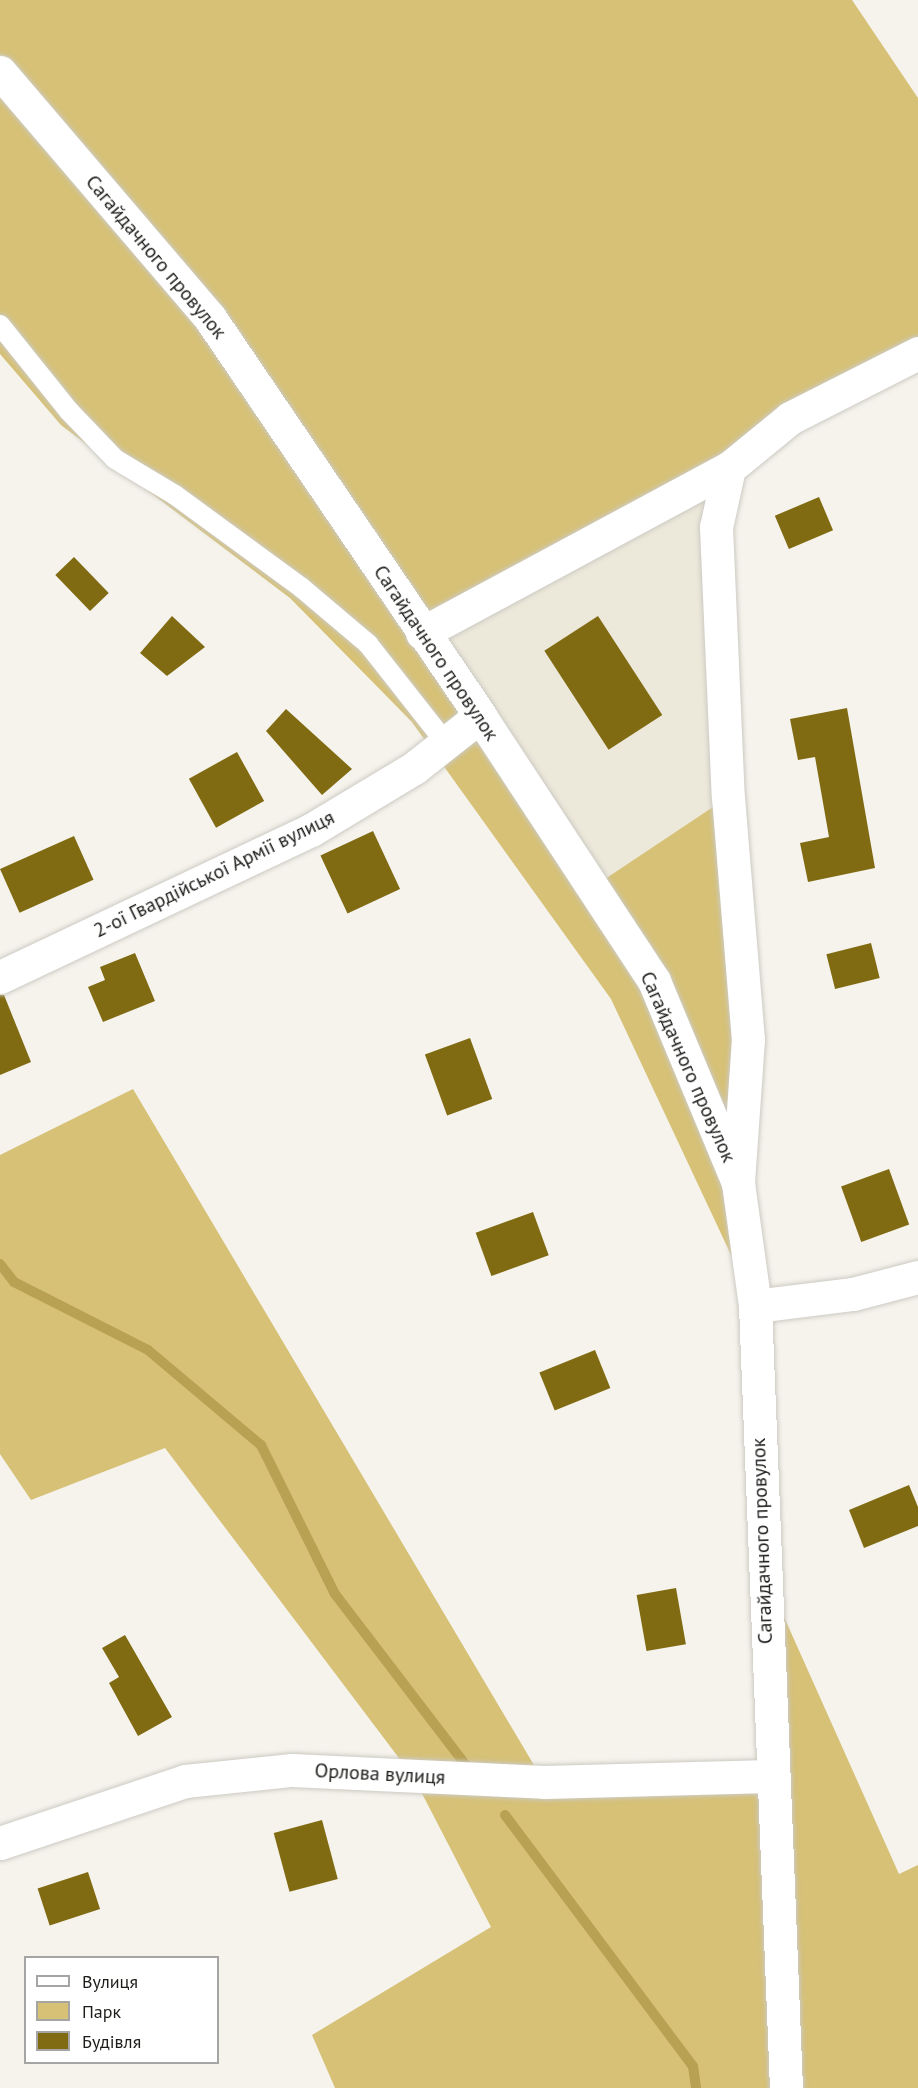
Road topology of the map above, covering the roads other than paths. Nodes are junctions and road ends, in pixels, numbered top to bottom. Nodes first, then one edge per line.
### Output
1 (1, 75) edge
2 (0, 325) edge
3 (918, 353) edge
4 (729, 468) junction
5 (422, 633) junction
6 (480, 716) junction
7 (446, 743) junction
8 (0, 976) edge
9 (738, 1183) junction
10 (918, 1277) edge
11 (755, 1306) junction
12 (770, 1776) junction
13 (0, 1843) edge
14 (786, 2088) edge

1 - 5 street, Сагайдачного провулок
2 - 7 lane
3 - 4 street
4 - 5 street
4 - 9 street
5 - 6 street, Сагайдачного провулок
6 - 7 street, 2-ої Гвардійської Армії вулиця
6 - 9 street, Сагайдачного провулок
7 - 8 street, 2-ої Гвардійської Армії вулиця
9 - 11 street, Сагайдачного провулок
10 - 11 street
11 - 12 street, Сагайдачного провулок
12 - 13 street, Орлова вулиця
12 - 14 street, Сагайдачного провулок

